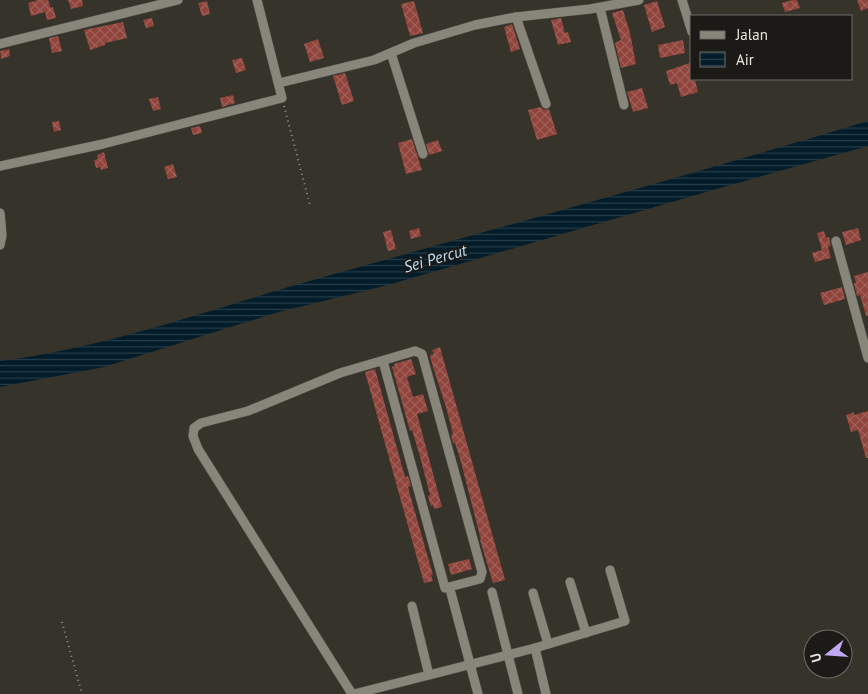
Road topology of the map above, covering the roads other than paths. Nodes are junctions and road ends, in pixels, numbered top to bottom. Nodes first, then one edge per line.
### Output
1 (178, 0) edge
2 (257, 0) edge
3 (638, 0) edge
4 (682, 0) edge
5 (589, 5) edge
6 (600, 8) junction
7 (516, 16) junction
8 (690, 26) edge
9 (0, 44) edge
10 (391, 52) junction
11 (279, 83) junction
12 (546, 104) dead end
13 (624, 105) dead end
14 (423, 154) dead end
15 (0, 166) edge
16 (0, 213) edge
17 (836, 241) dead end
18 (0, 246) edge
19 (868, 358) edge
20 (383, 361) junction
21 (610, 570) dead end
22 (570, 582) dead end
23 (492, 592) dead end
24 (451, 593) dead end
25 (533, 593) dead end
26 (412, 606) dead end
27 (586, 633) junction
28 (548, 644) junction
29 (535, 648) junction
30 (508, 655) junction
31 (470, 664) junction
32 (430, 675) junction
33 (353, 694) edge
34 (478, 694) edge
35 (518, 694) edge
36 (546, 694) edge

1 - 9 street
2 - 11 street
3 - 6 street
4 - 8 street
5 - 6 street
5 - 7 street
6 - 13 street
7 - 10 street
7 - 12 street
10 - 11 street
10 - 14 street
11 - 15 street
16 - 18 street
17 - 19 street
20 - 20 street
20 - 33 street
21 - 27 street
22 - 27 street
23 - 30 street
24 - 31 street
25 - 28 street
26 - 32 street
27 - 28 street
28 - 29 street
29 - 30 street
29 - 36 street
30 - 31 street
30 - 35 street
31 - 32 street
31 - 34 street
32 - 33 street

